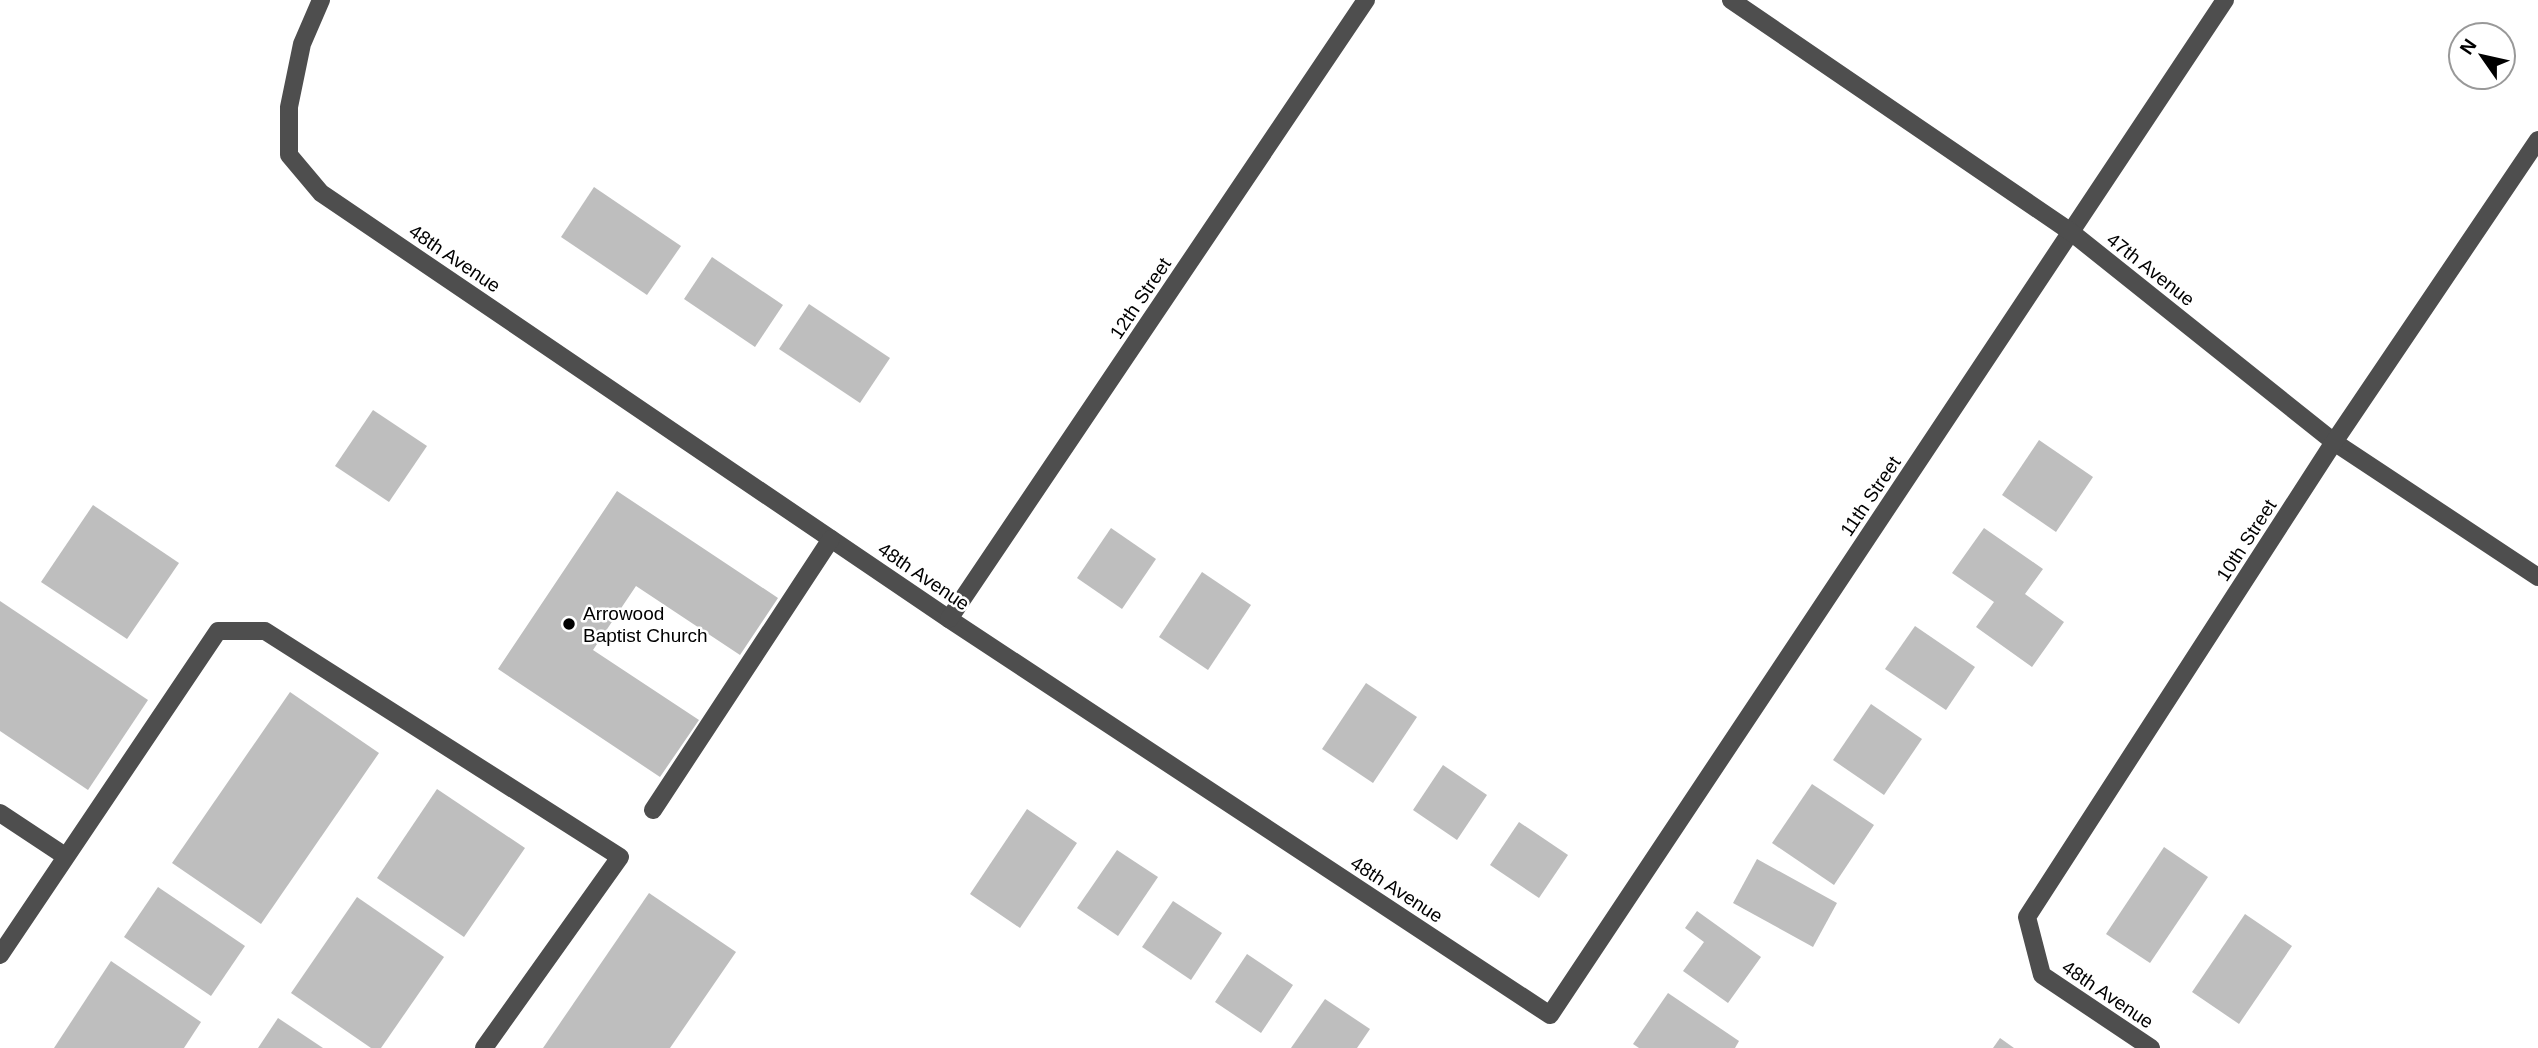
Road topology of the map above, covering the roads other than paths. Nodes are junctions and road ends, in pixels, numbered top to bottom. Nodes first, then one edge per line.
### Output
1 (321, 0) edge
2 (1366, 0) edge
3 (1731, 0) edge
4 (2225, 0) edge
5 (2538, 140) edge
6 (2071, 232) junction
7 (2334, 442) junction
8 (831, 539) junction
9 (2538, 577) edge
10 (949, 619) junction
11 (653, 810) dead end
12 (0, 813) edge
13 (65, 856) junction
14 (0, 955) edge
15 (2042, 975) joint
16 (1550, 1015) joint
17 (484, 1048) edge
18 (2151, 1048) edge

1 - 8 street, 48th Avenue
2 - 10 street, 12th Street
3 - 6 street, 47th Avenue
4 - 6 street, 11th Street
5 - 7 street, 10th Street
6 - 7 street, 47th Avenue
6 - 16 street, 11th Street
7 - 9 street, 47th Avenue
7 - 15 street, 10th Street
8 - 10 street, 48th Avenue
8 - 11 street
10 - 16 street, 48th Avenue
12 - 13 street
13 - 14 street
13 - 17 street
15 - 18 street, 48th Avenue

